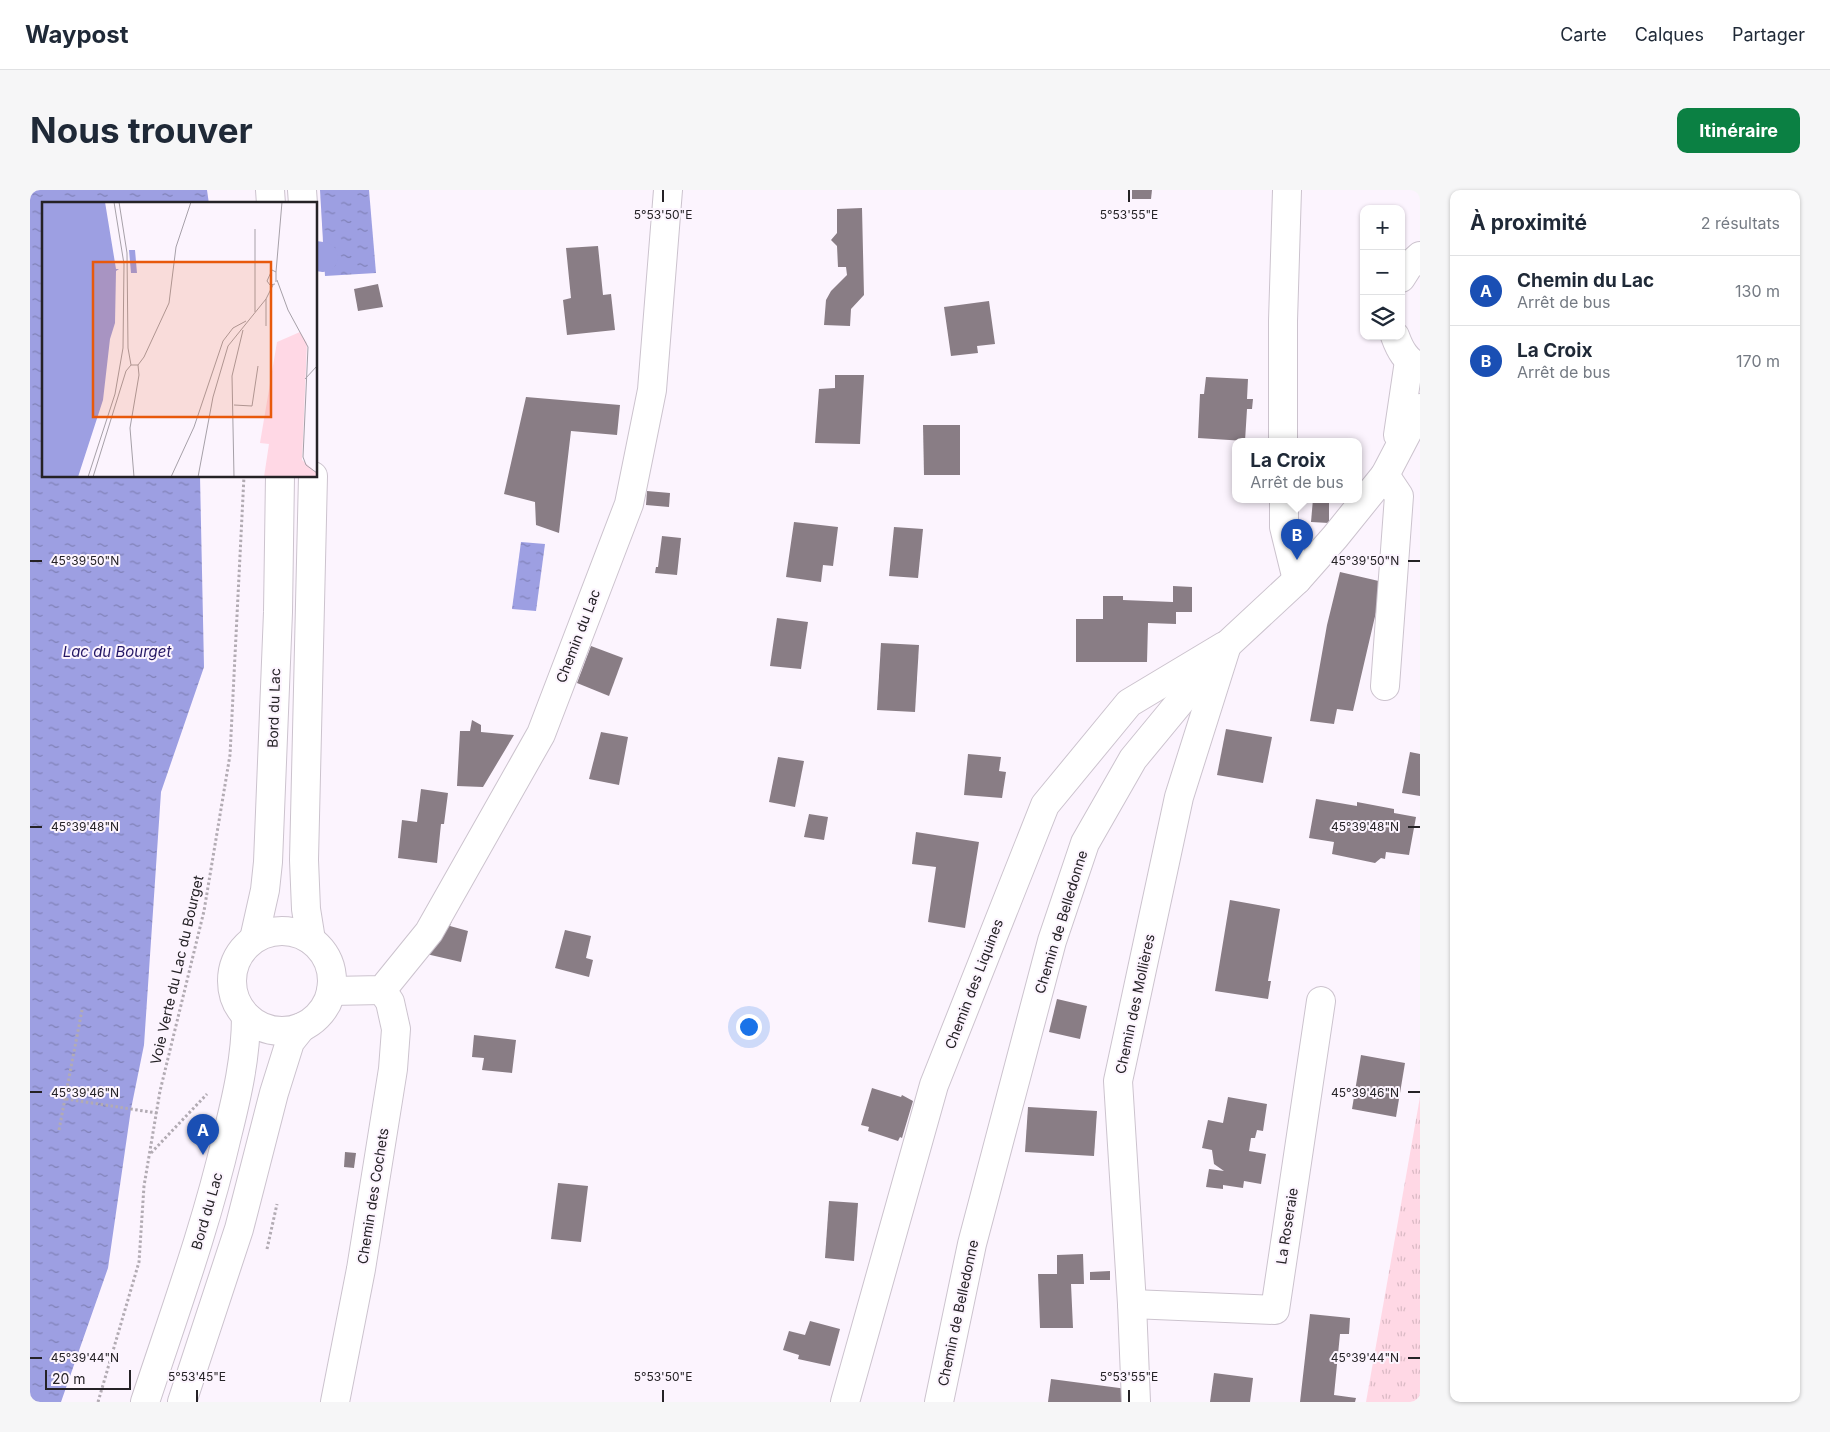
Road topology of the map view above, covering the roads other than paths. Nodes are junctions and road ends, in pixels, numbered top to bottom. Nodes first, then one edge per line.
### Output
1 (668, 190) edge
2 (1286, 190) edge
3 (1420, 256) edge
4 (1405, 272) edge
5 (1397, 340) edge
6 (1414, 364) edge
7 (1420, 408) edge
8 (1283, 438) edge
9 (1390, 463) junction
10 (280, 478) edge
11 (313, 478) edge
12 (1362, 498) edge
13 (1284, 503) edge
14 (1358, 503) edge
15 (1297, 580) junction
16 (1227, 645) junction
17 (1385, 686) dead end
18 (254, 939) junction
19 (311, 940) junction
20 (382, 990) junction
21 (331, 991) junction
22 (1321, 1001) dead end
23 (246, 1016) junction
24 (302, 1027) junction
25 (1132, 1304) junction
26 (145, 1402) edge
27 (182, 1402) edge
28 (335, 1402) edge
29 (845, 1402) edge
30 (939, 1402) edge
31 (1136, 1402) edge

1 - 20 street, Chemin du Lac
2 - 8 street
3 - 4 street
5 - 6 street
6 - 9 street
7 - 9 street, Chemin de Belledonne
9 - 12 street, Chemin de Belledonne
9 - 17 street
10 - 18 street, Bord du Lac
11 - 19 street
13 - 15 street
14 - 15 street, Chemin de Belledonne
15 - 16 street, Chemin de Belledonne
16 - 25 street, Chemin des Mollières
16 - 29 street, Chemin des Liquines
16 - 30 street, Chemin de Belledonne
18 - 19 street
18 - 23 street
19 - 21 street
20 - 21 street
20 - 28 street, Chemin des Cochets
21 - 24 street
22 - 25 street, La Roseraie
23 - 24 street
23 - 26 street, Bord du Lac
24 - 27 street
25 - 31 street, Chemin des Mollières

